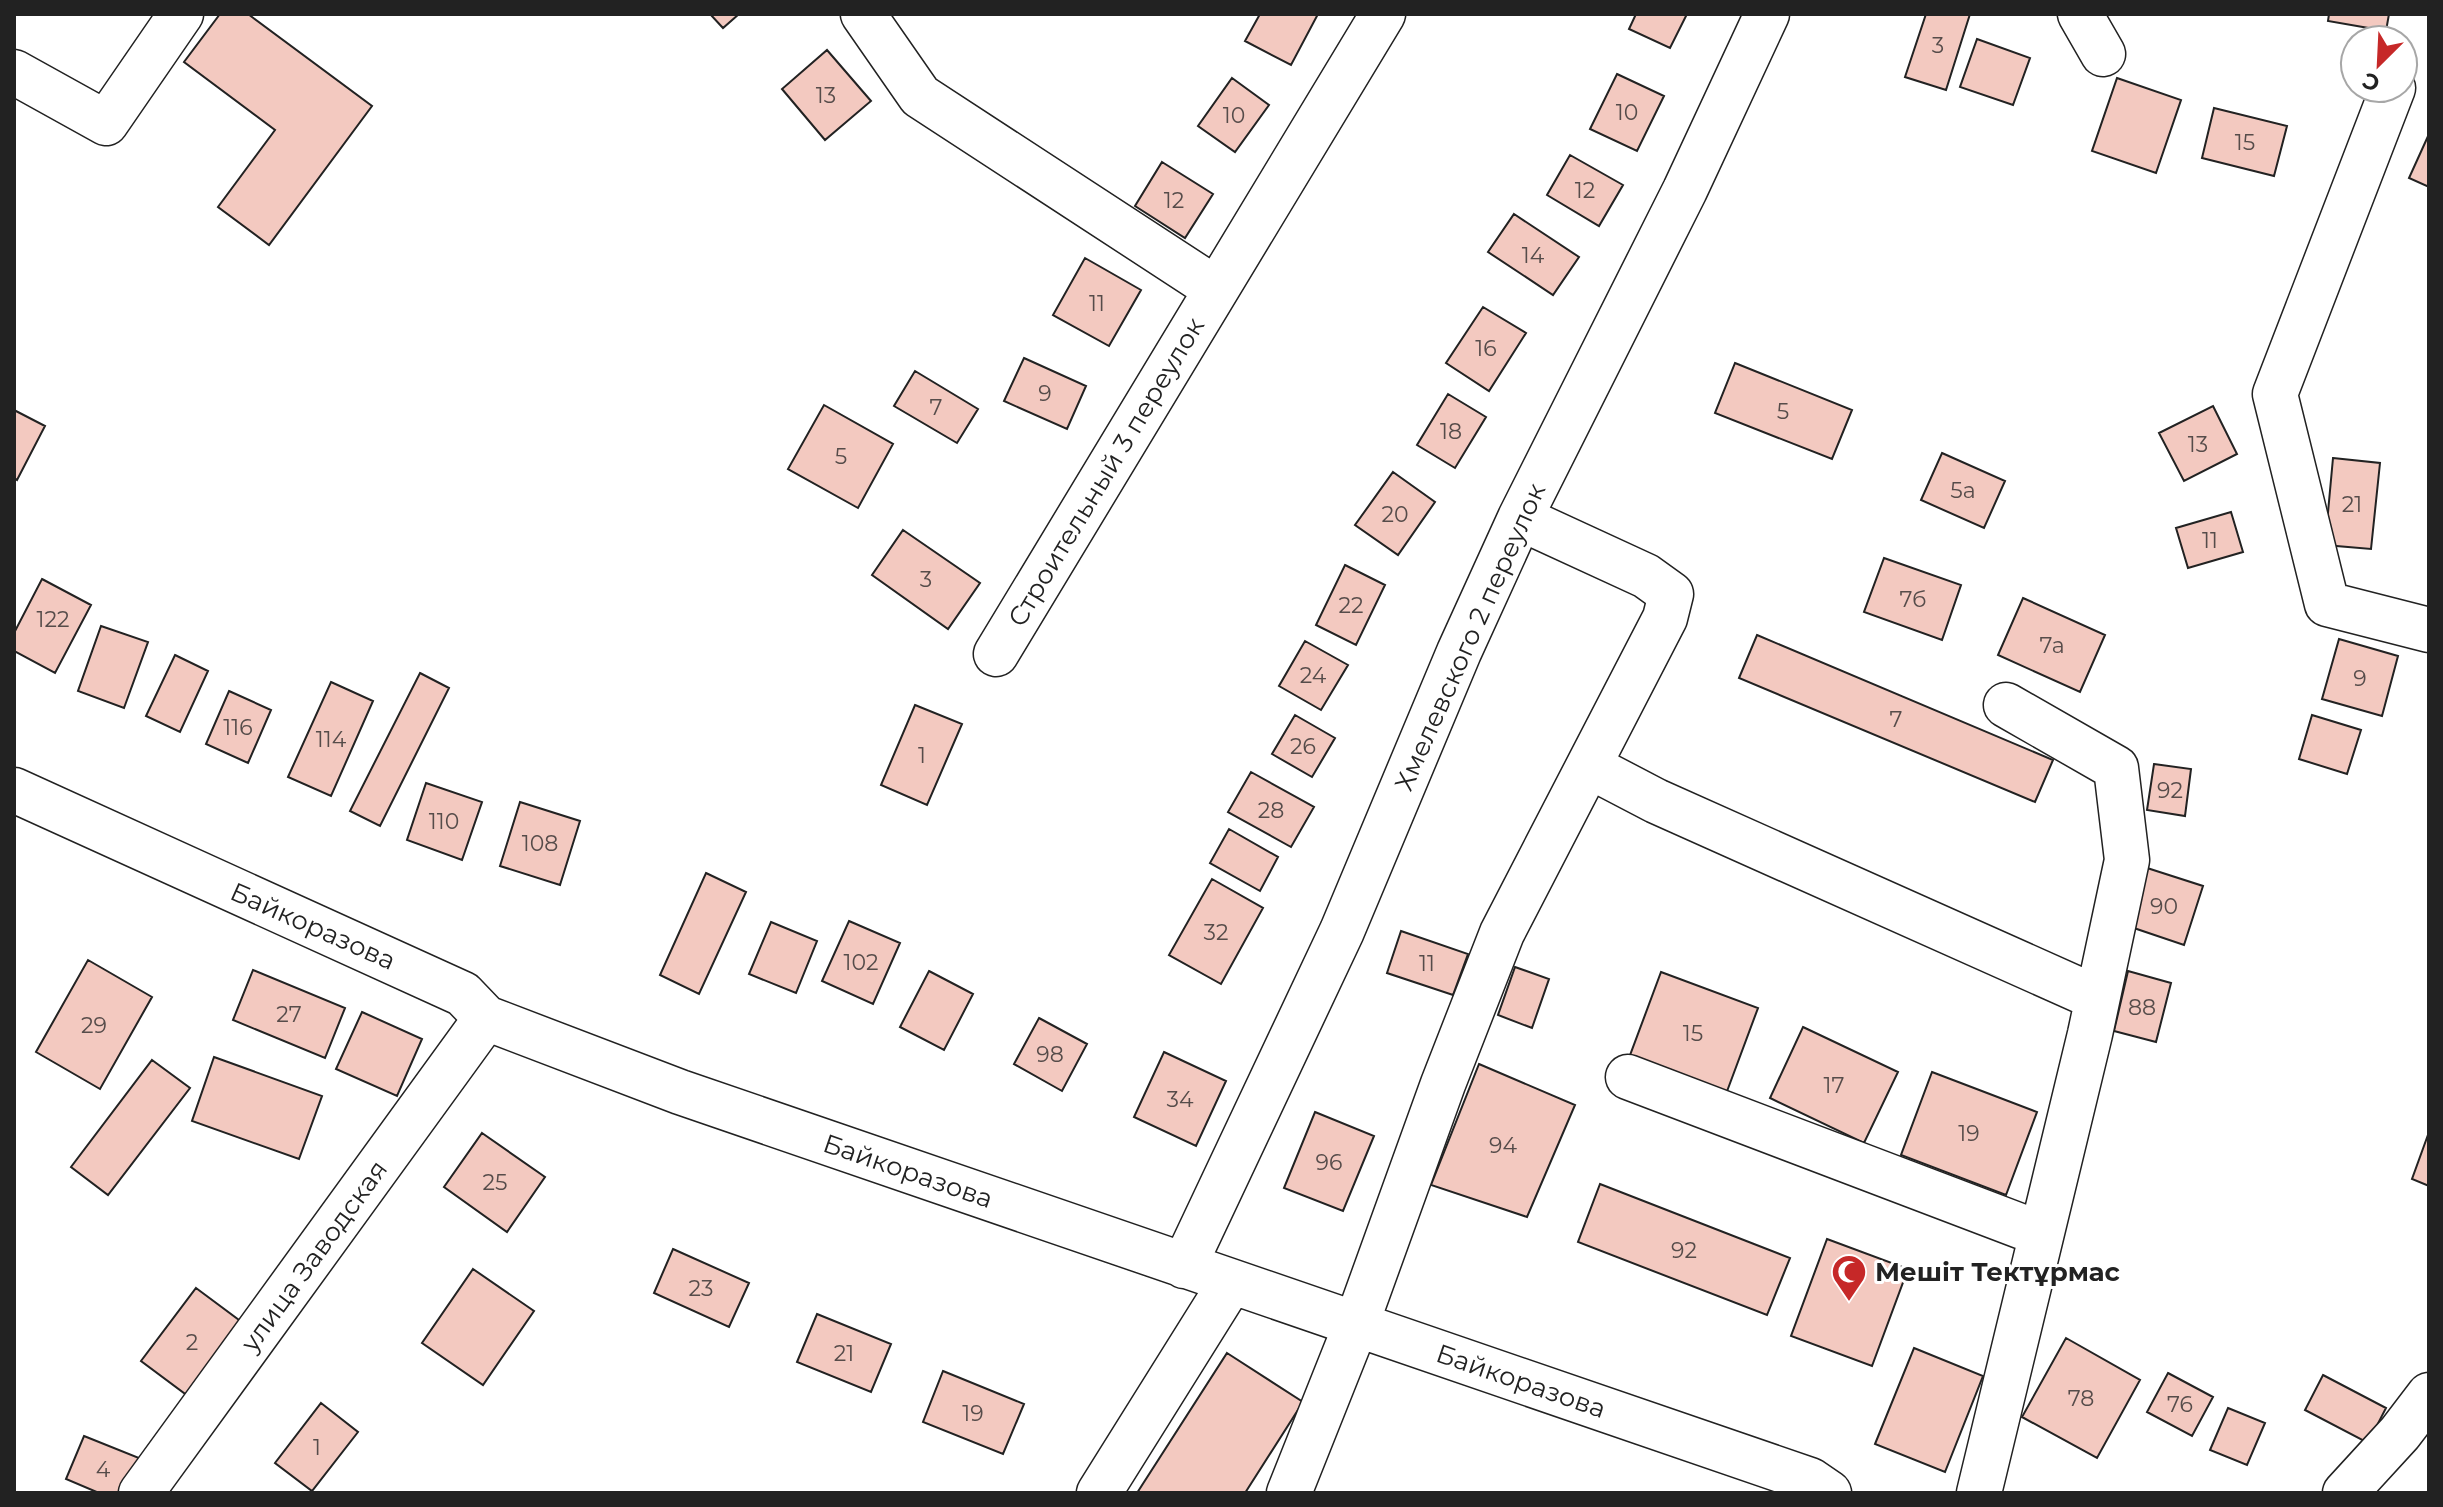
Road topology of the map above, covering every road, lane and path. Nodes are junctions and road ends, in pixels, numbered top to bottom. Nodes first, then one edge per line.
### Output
1 (181, 14) edge
2 (863, 14) edge
3 (1383, 14) edge
4 (1767, 14) edge
5 (2080, 14) edge
6 (2103, 54) dead end
7 (14, 72) edge
8 (2387, 104) edge
9 (1216, 289) junction
10 (1520, 518) junction
11 (2429, 630) edge
12 (996, 654) dead end
13 (2006, 705) dead end
14 (1589, 766) junction
15 (14, 790) edge
16 (2097, 998) junction
17 (486, 1018) junction
18 (1628, 1077) dead end
19 (2041, 1234) junction
20 (1184, 1266) junction
21 (1231, 1282) junction
22 (1356, 1325) junction
23 (2429, 1395) edge
24 (141, 1493) edge
25 (1099, 1493) edge
26 (1289, 1493) edge
27 (1829, 1493) edge
28 (1979, 1493) edge
29 (2345, 1493) edge

1 - 7 street
2 - 9 street, Строительный 3 переулок
3 - 9 street, Строительный 3 переулок
4 - 10 street, Хмелевского 2 переулок
5 - 6 street
8 - 11 street
9 - 12 street, Строительный 3 переулок
10 - 14 street
10 - 20 street, Хмелевского 2 переулок
13 - 16 street
14 - 16 street
14 - 22 street
15 - 17 street, Байкоразова
16 - 19 street
17 - 20 street, Байкоразова
17 - 24 street, улица Заводская
18 - 19 street
19 - 28 street
20 - 21 street, Байкоразова
21 - 22 street, Байкоразова
21 - 25 street
22 - 26 street
22 - 27 street, Байкоразова
23 - 29 street

